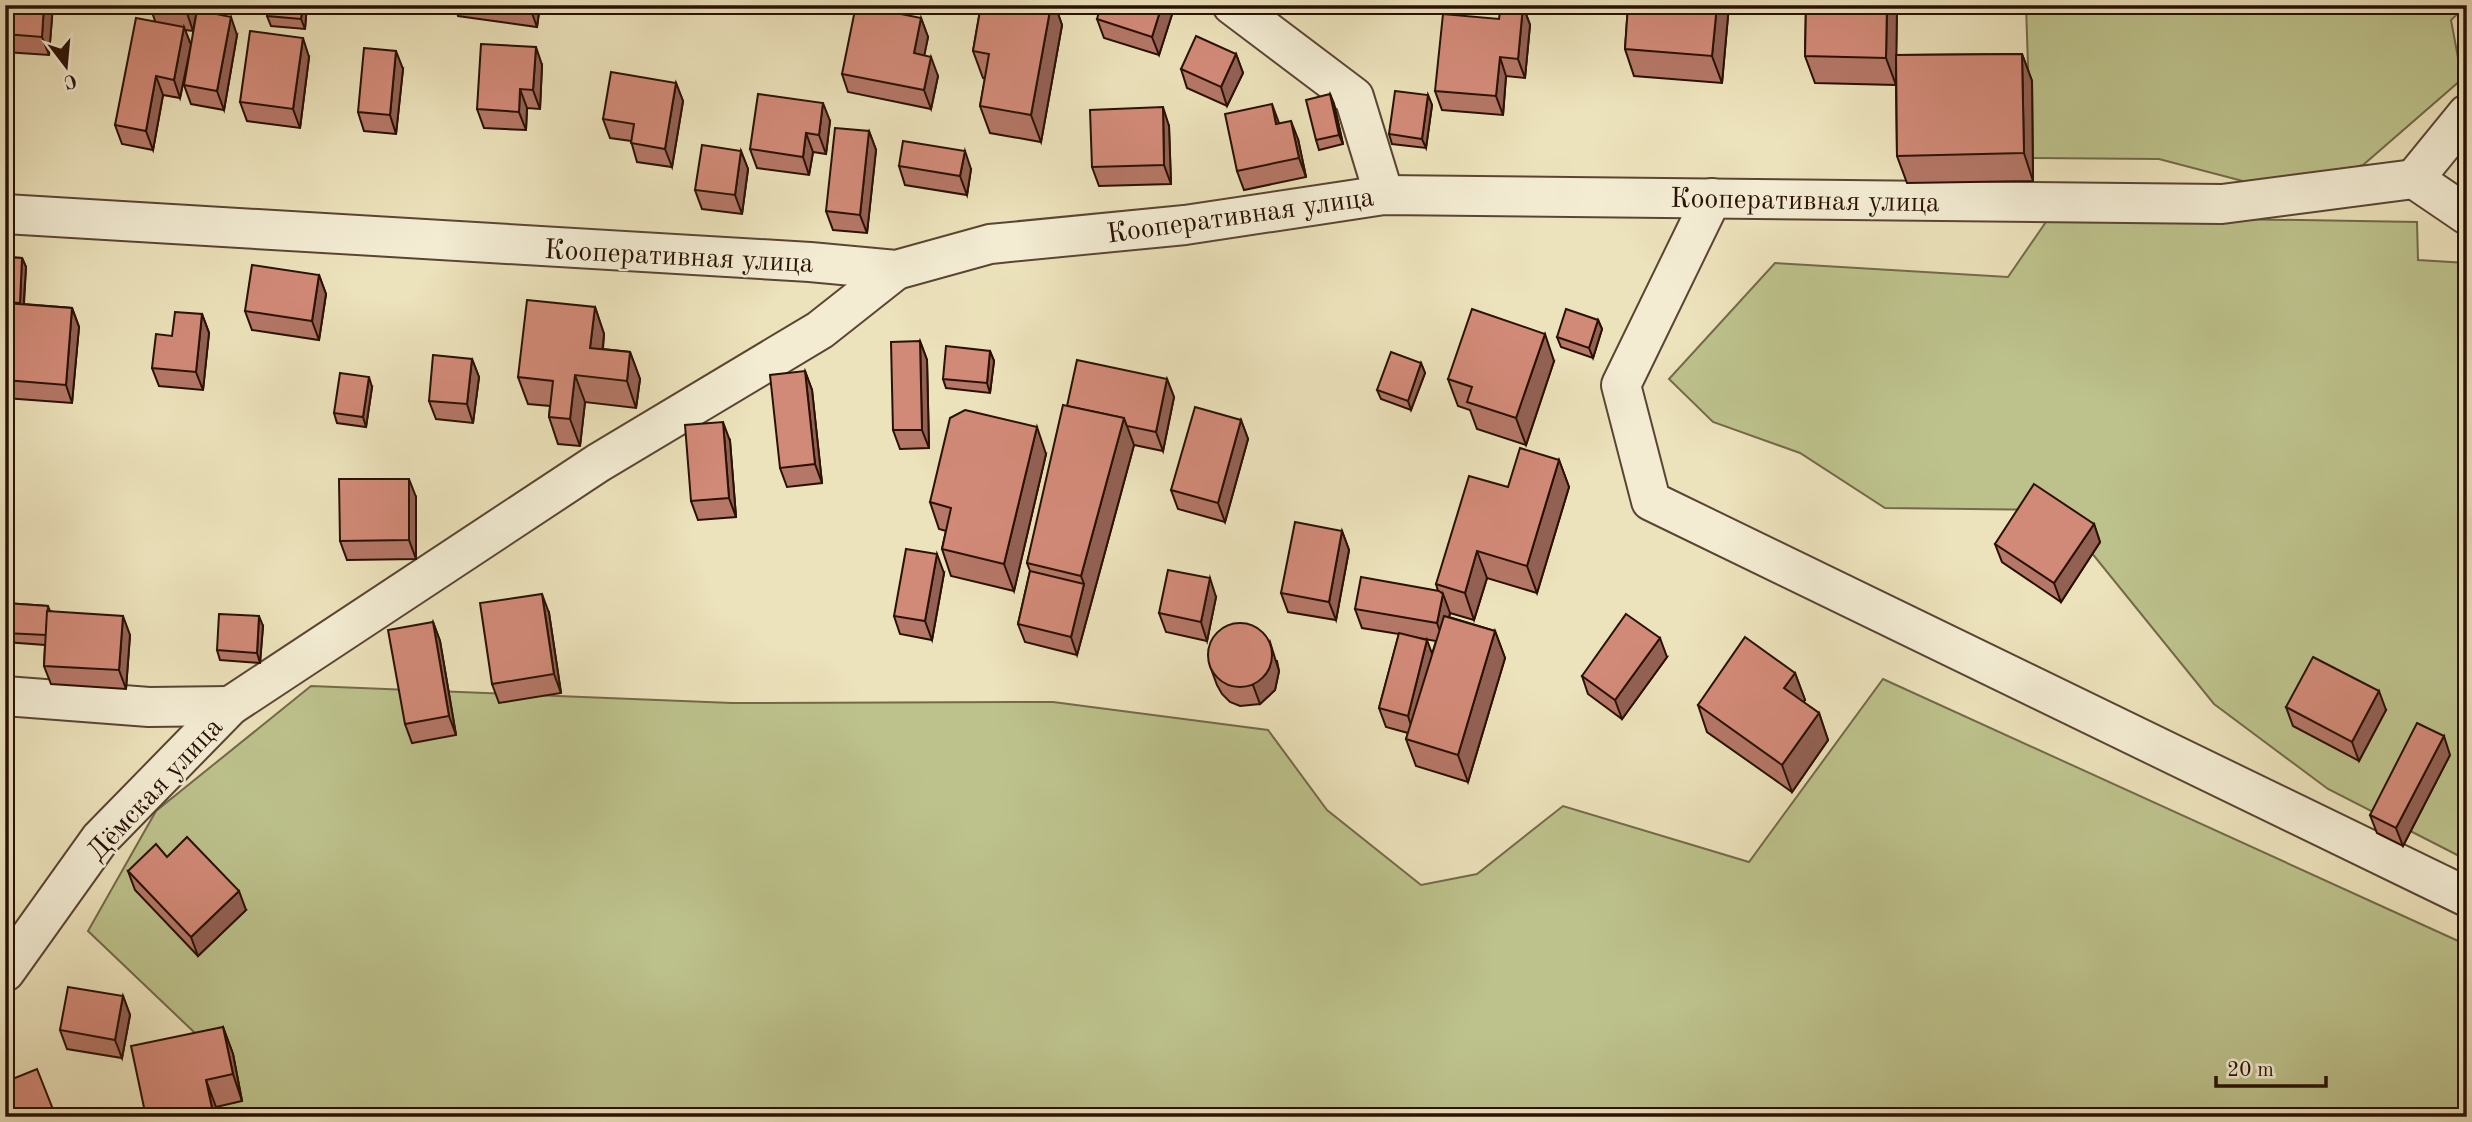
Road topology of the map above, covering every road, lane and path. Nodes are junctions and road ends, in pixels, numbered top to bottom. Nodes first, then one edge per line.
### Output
1 (1232, 5) edge
2 (2467, 114) edge
3 (2414, 179) junction
4 (1384, 195) junction
5 (1712, 198) junction
6 (5, 214) edge
7 (2467, 215) edge
8 (896, 270) junction
9 (5, 696) edge
10 (230, 706) junction
11 (2467, 897) edge
12 (5, 972) edge

1 - 4 street
2 - 3 street
3 - 5 street, Кооперативная улица
3 - 7 street
4 - 5 street, Кооперативная улица
4 - 8 street, Кооперативная улица
5 - 11 street
6 - 8 street, Кооперативная улица
8 - 10 street, Дёмская улица
9 - 10 street
10 - 12 street, Дёмская улица

